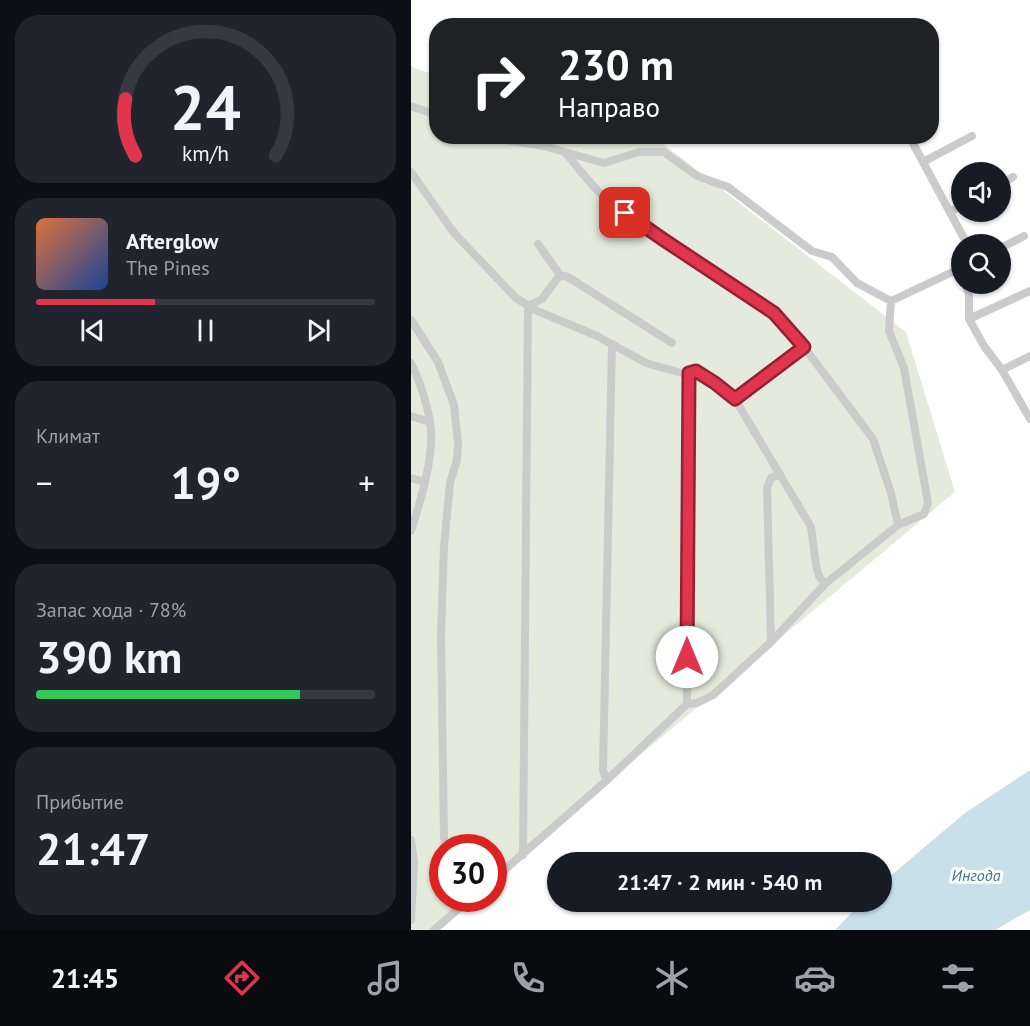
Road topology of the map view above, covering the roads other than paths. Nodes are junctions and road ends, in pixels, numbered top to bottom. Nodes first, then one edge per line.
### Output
1 (411, 107) edge
2 (429, 112) edge
3 (972, 136) dead end
4 (531, 144) edge
5 (913, 144) edge
6 (565, 152) junction
7 (923, 162) junction
8 (411, 172) edge
9 (950, 212) joint
10 (962, 234) edge
11 (1024, 236) dead end
12 (1011, 243) edge
13 (538, 244) dead end
14 (951, 274) edge
15 (560, 275) junction
16 (1030, 291) edge
17 (969, 294) edge
18 (891, 301) junction
19 (528, 306) junction
20 (969, 319) junction
21 (411, 320) edge
22 (672, 343) dead end
23 (612, 344) junction
24 (804, 347) junction
25 (1030, 356) edge
26 (411, 363) edge
27 (1002, 370) junction
28 (689, 373) junction
29 (735, 399) junction
30 (411, 416) edge
31 (1030, 419) edge
32 (430, 422) junction
33 (780, 474) junction
34 (411, 478) edge
35 (425, 482) junction
36 (898, 525) junction
37 (411, 531) edge
38 (825, 584) junction
39 (771, 642) junction
40 (687, 704) junction
41 (606, 782) junction
42 (445, 834) edge
43 (411, 840) edge
44 (522, 855) junction
45 (412, 859) edge
46 (507, 867) edge
47 (451, 912) edge
48 (411, 920) edge
49 (434, 930) edge

1 - 2 street
3 - 7 street
4 - 6 street
5 - 7 street
6 - 18 street
6 - 24 street
7 - 9 street
8 - 19 street
9 - 10 street
11 - 12 street
13 - 15 street
14 - 18 street
15 - 19 street
15 - 22 street
16 - 20 street
17 - 20 street
18 - 36 street
19 - 23 street
19 - 44 street
20 - 27 street
21 - 42 street
23 - 28 street
23 - 41 street
24 - 29 street
24 - 36 street
25 - 27 street
26 - 32 street
27 - 31 street
28 - 29 street
28 - 40 street
29 - 33 street
30 - 32 street
32 - 35 street
33 - 38 street
33 - 39 street
34 - 35 street
35 - 37 street
36 - 38 street
38 - 39 street
39 - 40 street
40 - 41 street
41 - 44 street
43 - 45 street
44 - 46 street
45 - 48 street
47 - 49 street

